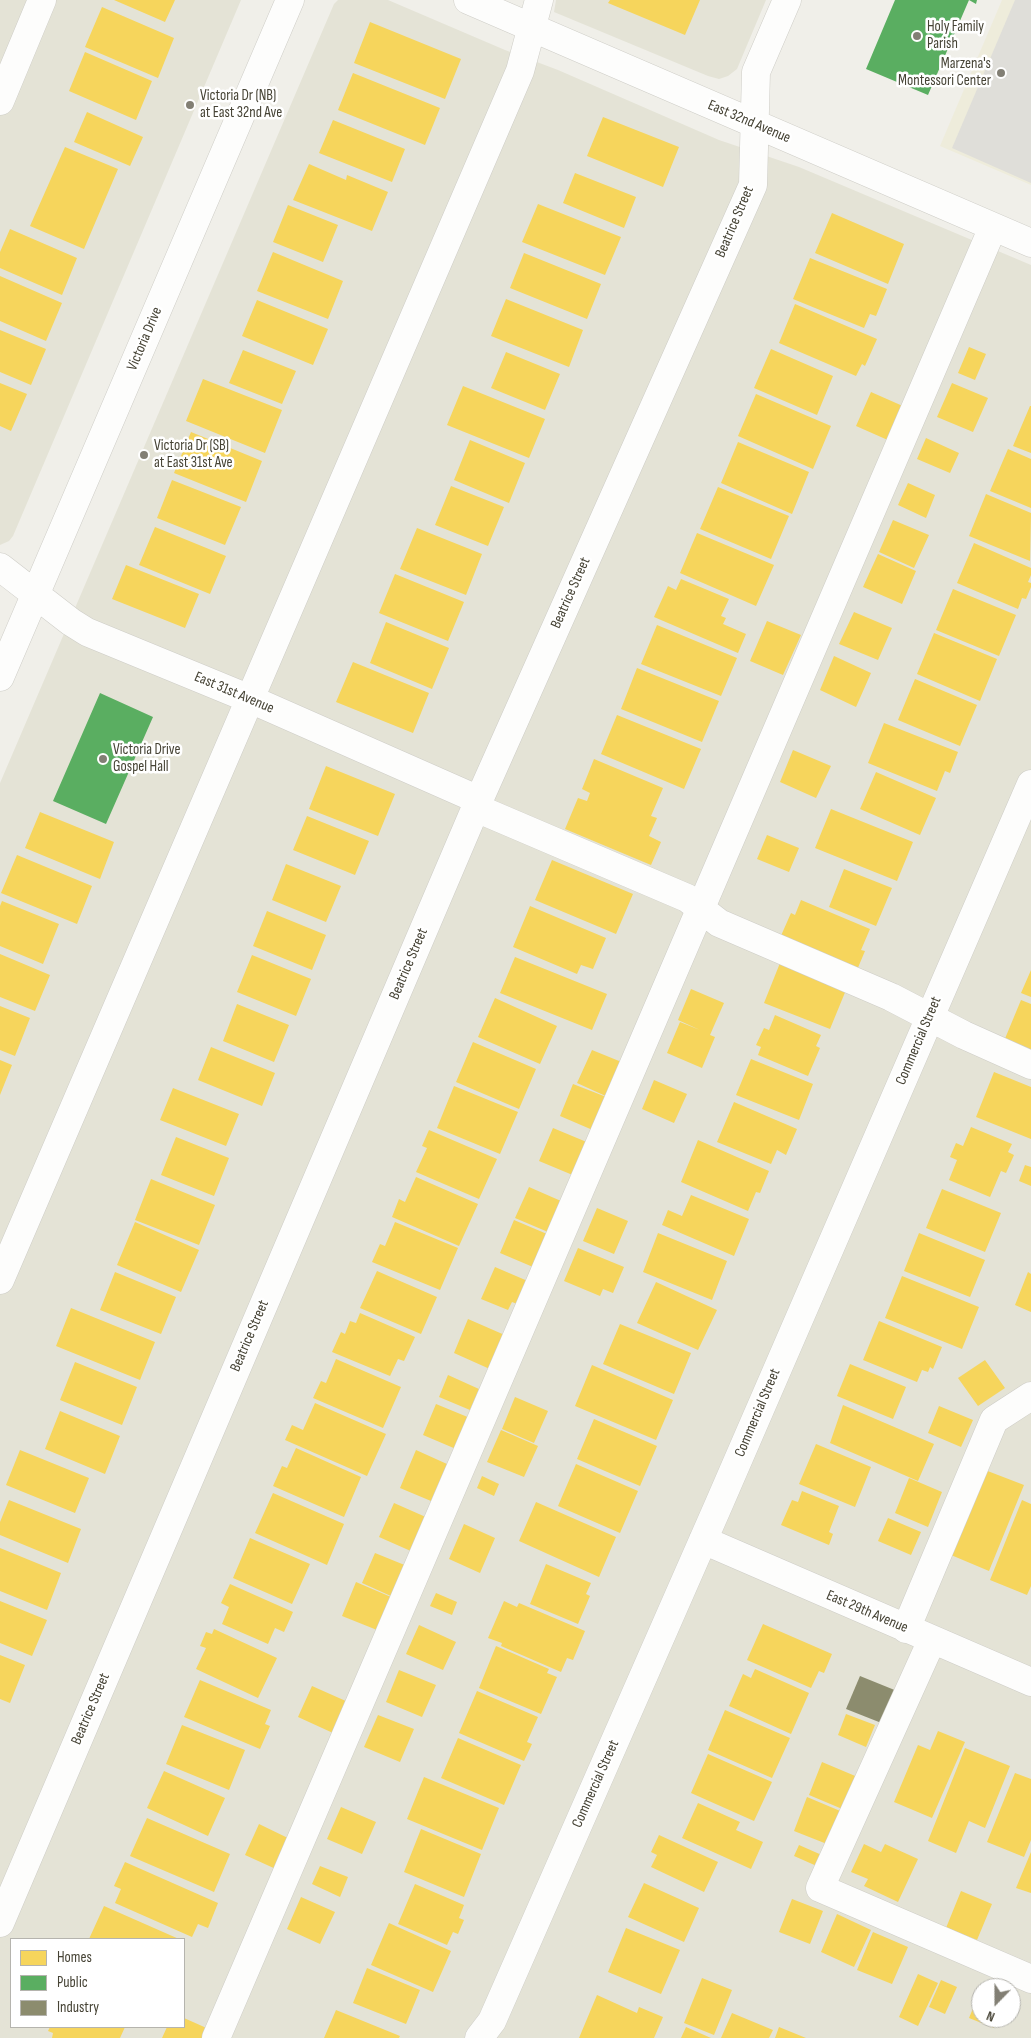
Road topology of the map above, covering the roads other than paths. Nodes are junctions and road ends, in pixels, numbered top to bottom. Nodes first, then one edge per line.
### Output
1 (42, 0) edge
2 (290, 0) edge
3 (468, 0) edge
4 (539, 0) edge
5 (787, 0) edge
6 (531, 28) junction
7 (0, 101) edge
8 (754, 124) junction
9 (993, 227) junction
10 (1031, 244) edge
11 (0, 567) edge
12 (36, 594) junction
13 (0, 677) edge
14 (250, 699) junction
15 (1031, 784) edge
16 (478, 804) junction
17 (701, 909) junction
18 (930, 1018) junction
19 (1031, 1065) edge
20 (0, 1280) edge
21 (1031, 1396) edge
22 (703, 1540) junction
23 (906, 1629) junction
24 (932, 1640) junction
25 (1031, 1682) edge
26 (0, 1923) edge
27 (1031, 1979) edge
28 (216, 2038) edge
29 (479, 2038) edge

1 - 7 street
2 - 12 street, Victoria Drive
3 - 6 street, East 32nd Avenue
4 - 6 street
5 - 8 street, Beatrice Street
6 - 8 street, East 32nd Avenue
6 - 14 street
8 - 9 street, East 32nd Avenue
8 - 16 street, Beatrice Street
9 - 10 street, East 32nd Avenue
9 - 17 street
11 - 12 street, East 31st Avenue
12 - 13 street, Victoria Drive
12 - 14 street, East 31st Avenue
14 - 16 street, East 31st Avenue
14 - 20 street
15 - 18 street, Commercial Street
16 - 17 street, East 31st Avenue
16 - 26 street, Beatrice Street
17 - 18 street, East 31st Avenue
17 - 28 street
18 - 19 street, East 31st Avenue
18 - 22 street, Commercial Street
21 - 23 street
22 - 23 street, East 29th Avenue
22 - 29 street, Commercial Street
23 - 24 street, East 29th Avenue
24 - 25 street, East 29th Avenue
24 - 27 street

